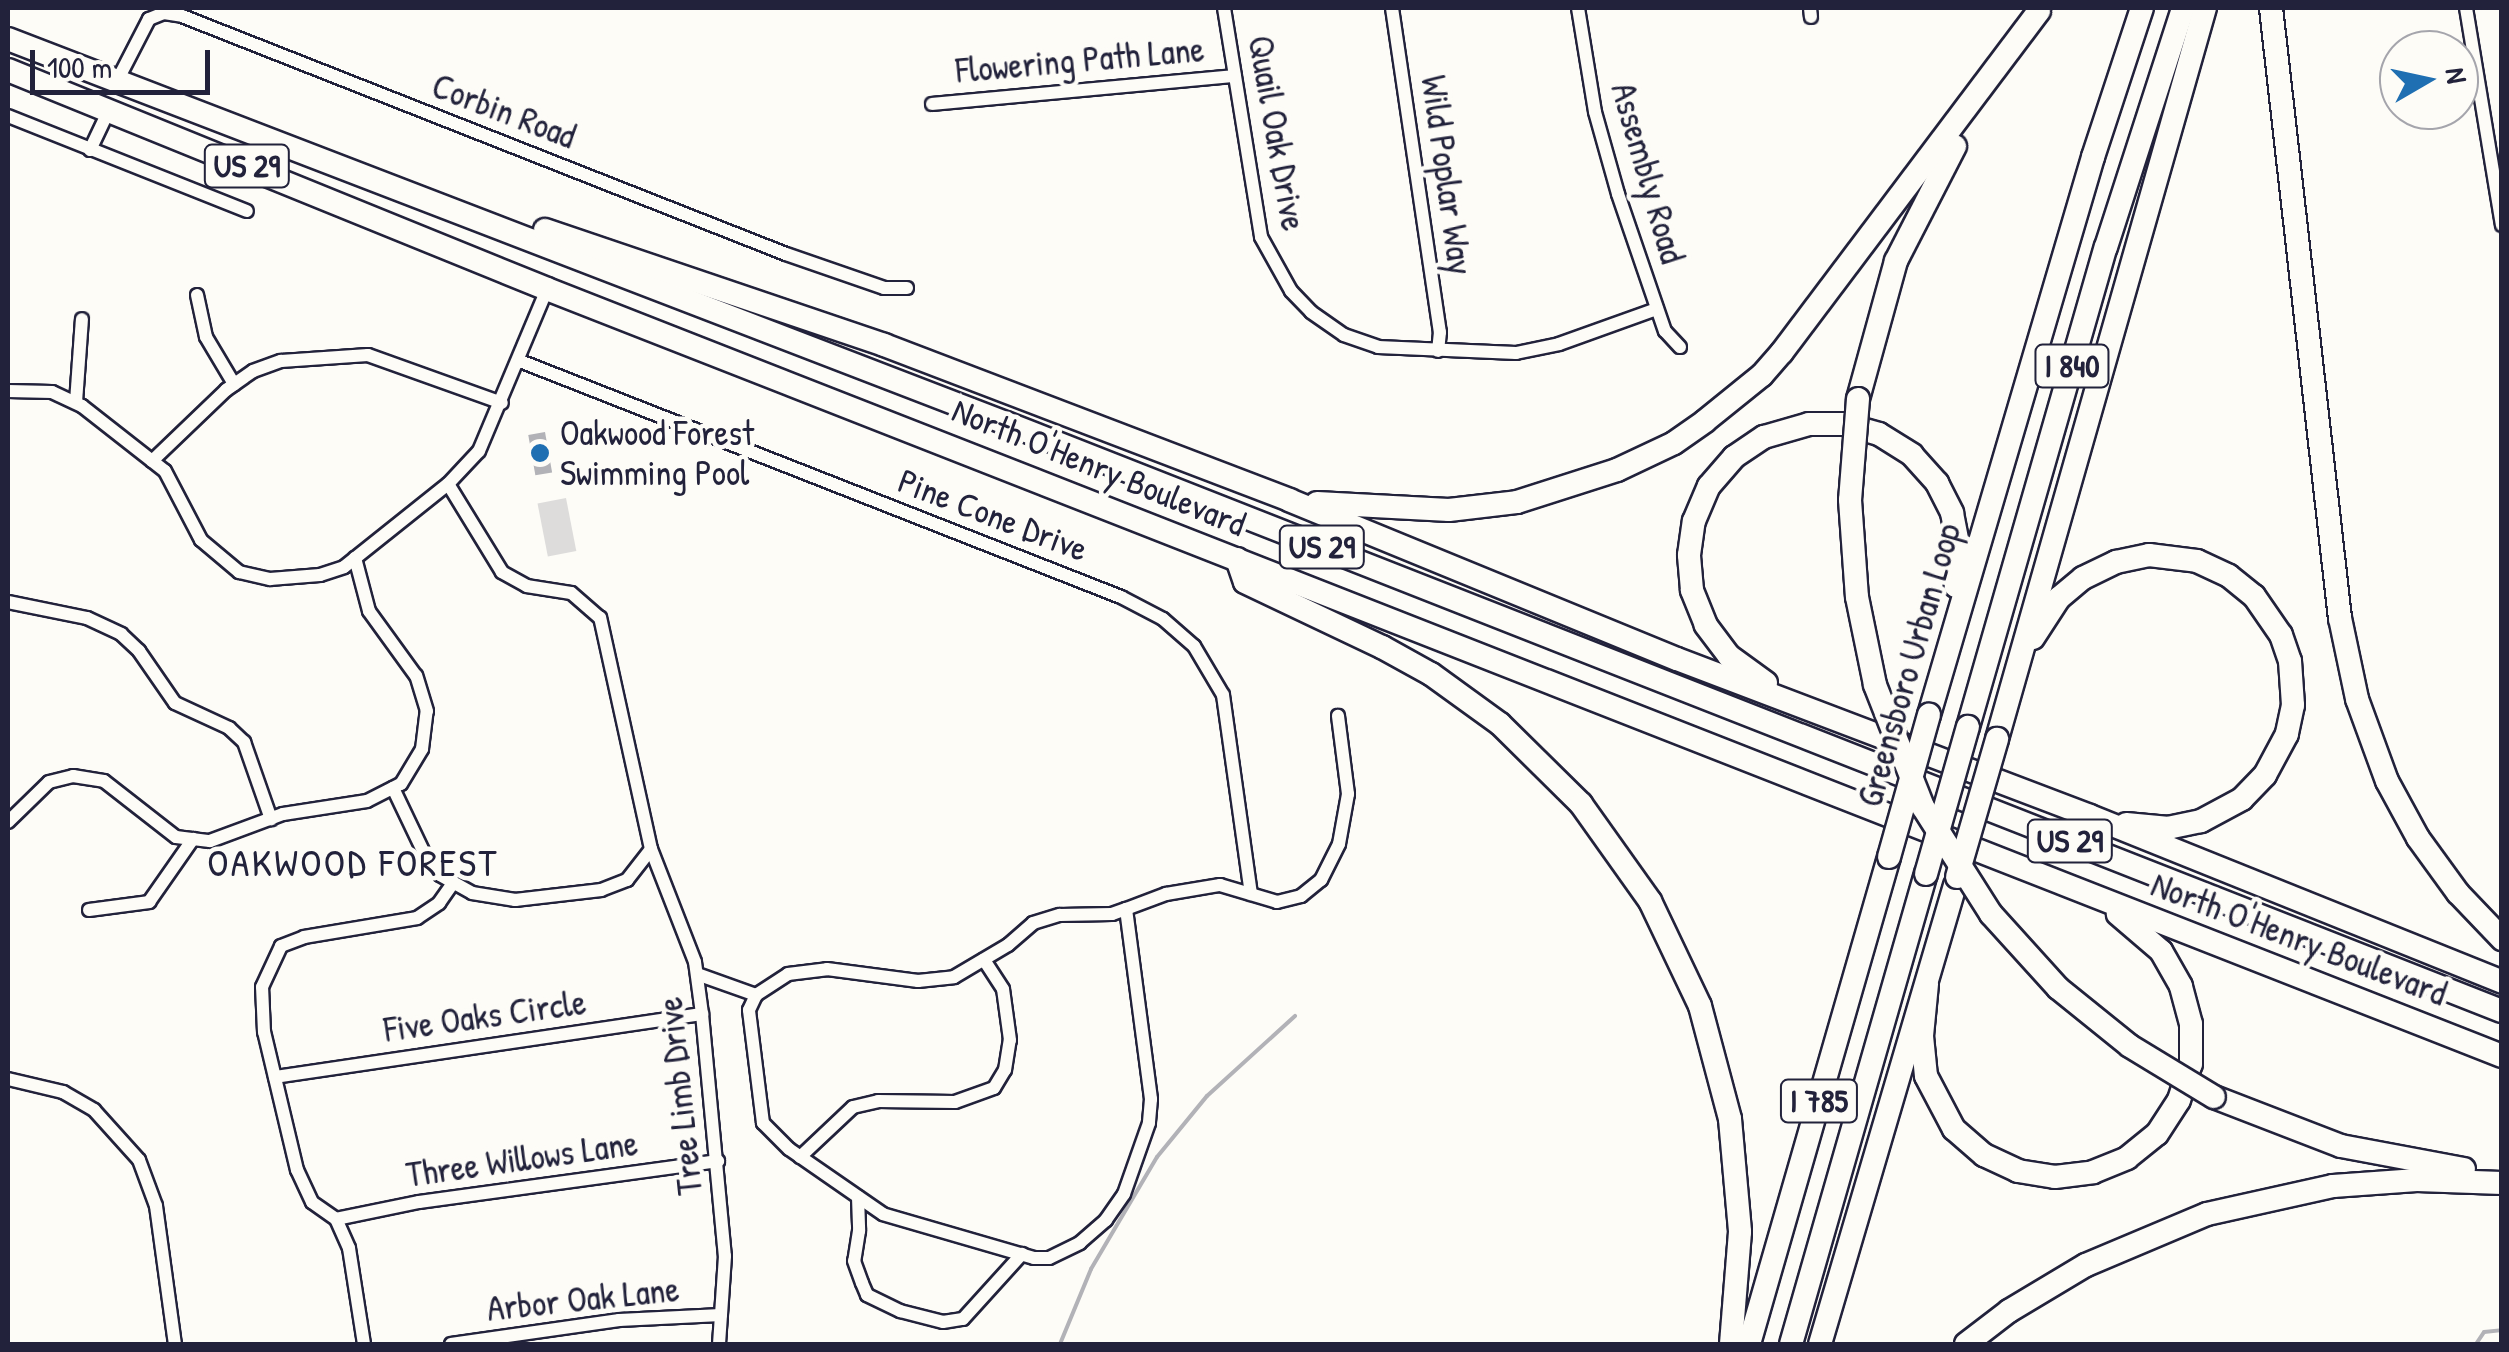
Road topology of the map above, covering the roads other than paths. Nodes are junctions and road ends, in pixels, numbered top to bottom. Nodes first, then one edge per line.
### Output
1 (1224, 8) edge
2 (1392, 8) edge
3 (1578, 8) edge
4 (2142, 8) edge
5 (2182, 8) edge
6 (2205, 8) edge
7 (2271, 8) edge
8 (2466, 8) edge
9 (2041, 9) edge
10 (8, 39) edge
11 (8, 58) edge
12 (8, 70) edge
13 (1235, 76) junction
14 (116, 82) junction
15 (932, 104) dead end
16 (109, 110) junction
17 (8, 116) edge
18 (90, 150) junction
19 (349, 170) junction
20 (248, 211) dead end
21 (2502, 225) edge
22 (547, 288) junction
23 (906, 288) dead end
24 (197, 296) dead end
25 (1658, 309) junction
26 (82, 319) dead end
27 (1680, 347) dead end
28 (1438, 352) junction
29 (520, 362) junction
30 (234, 384) junction
31 (8, 391) edge
32 (76, 402) junction
33 (502, 403) junction
34 (152, 461) junction
35 (448, 484) junction
36 (1288, 500) junction
37 (355, 558) junction
38 (1237, 560) junction
39 (8, 602) edge
40 (1948, 644) junction
41 (2016, 673) junction
42 (1802, 704) junction
43 (1338, 716) dead end
44 (393, 788) junction
45 (2090, 816) junction
46 (270, 819) junction
47 (8, 822) edge
48 (192, 839) junction
49 (651, 849) junction
50 (453, 884) junction
51 (1252, 894) junction
52 (2100, 899) junction
53 (1126, 909) junction
54 (89, 910) dead end
55 (2502, 939) edge
56 (984, 960) junction
57 (697, 974) junction
58 (2502, 982) edge
59 (1927, 984) junction
60 (756, 995) junction
61 (2502, 1011) edge
62 (702, 1014) junction
63 (2502, 1056) edge
64 (275, 1077) junction
65 (8, 1079) edge
66 (800, 1157) junction
67 (718, 1161) junction
68 (2502, 1175) edge
69 (2502, 1183) edge
70 (858, 1197) junction
71 (336, 1219) junction
72 (1022, 1254) junction
73 (722, 1315) junction
74 (176, 1344) edge
75 (364, 1344) edge
76 (451, 1344) edge
77 (719, 1344) edge
78 (1731, 1344) edge
79 (1749, 1344) edge
80 (1791, 1344) edge
81 (1820, 1344) edge
82 (1966, 1344) edge

1 - 13 street, Quail Oak Drive
2 - 28 street, Wild Poplar Way
3 - 25 street, Assembly Road
4 - 40 highway, Greensboro Urban Loop / I 840
5 - 80 highway, I 840, bridge
6 - 41 highway
7 - 55 highway
8 - 21 street
9 - 36 highway
9 - 68 highway, bridge
10 - 14 highway, North O'Henry Boulevard / US 29
11 - 14 highway
12 - 16 highway, North O'Henry Boulevard / US 29
13 - 15 street, Flowering Path Lane
13 - 28 street, Quail Oak Drive
14 - 19 highway, North O'Henry Boulevard / US 29
14 - 23 street, Corbin Road
16 - 18 street
16 - 22 highway, North O'Henry Boulevard / US 29
17 - 18 street
18 - 20 street
19 - 36 highway
19 - 61 highway, North O'Henry Boulevard / US 29
22 - 29 street
22 - 38 highway, North O'Henry Boulevard / US 29
24 - 30 street
25 - 27 street, Assembly Road
25 - 28 street, Quail Oak Drive
26 - 32 street
29 - 33 street
29 - 51 street, Pine Cone Drive
30 - 33 street
30 - 34 street
31 - 32 street
32 - 34 street
33 - 35 street
34 - 37 street
35 - 37 street
35 - 49 street, Tree Limb Drive
36 - 42 highway
37 - 44 street
38 - 52 highway, North O'Henry Boulevard / US 29
38 - 78 highway
39 - 46 street
40 - 42 highway
40 - 79 highway, Greensboro Urban Loop / I 785, bridge
41 - 45 highway
41 - 59 highway, bridge
42 - 45 highway
43 - 51 street
44 - 46 street
44 - 50 street
45 - 58 highway
46 - 48 street
47 - 48 street
48 - 54 street
49 - 50 street
49 - 57 street, Tree Limb Drive
50 - 64 street
51 - 53 street
52 - 59 highway
52 - 63 highway, North O'Henry Boulevard / US 29
53 - 56 street
53 - 72 street
56 - 60 street
56 - 66 street
57 - 60 street
57 - 62 street, Tree Limb Drive
59 - 81 highway
60 - 66 street
62 - 64 street, Five Oaks Circle
62 - 67 street, Tree Limb Drive
64 - 71 street
65 - 74 street
66 - 70 street
67 - 71 street, Three Willows Lane
67 - 73 street, Tree Limb Drive
69 - 82 highway
70 - 72 street
70 - 72 street
71 - 75 street
73 - 76 street, Arbor Oak Lane
73 - 77 street, Tree Limb Drive

